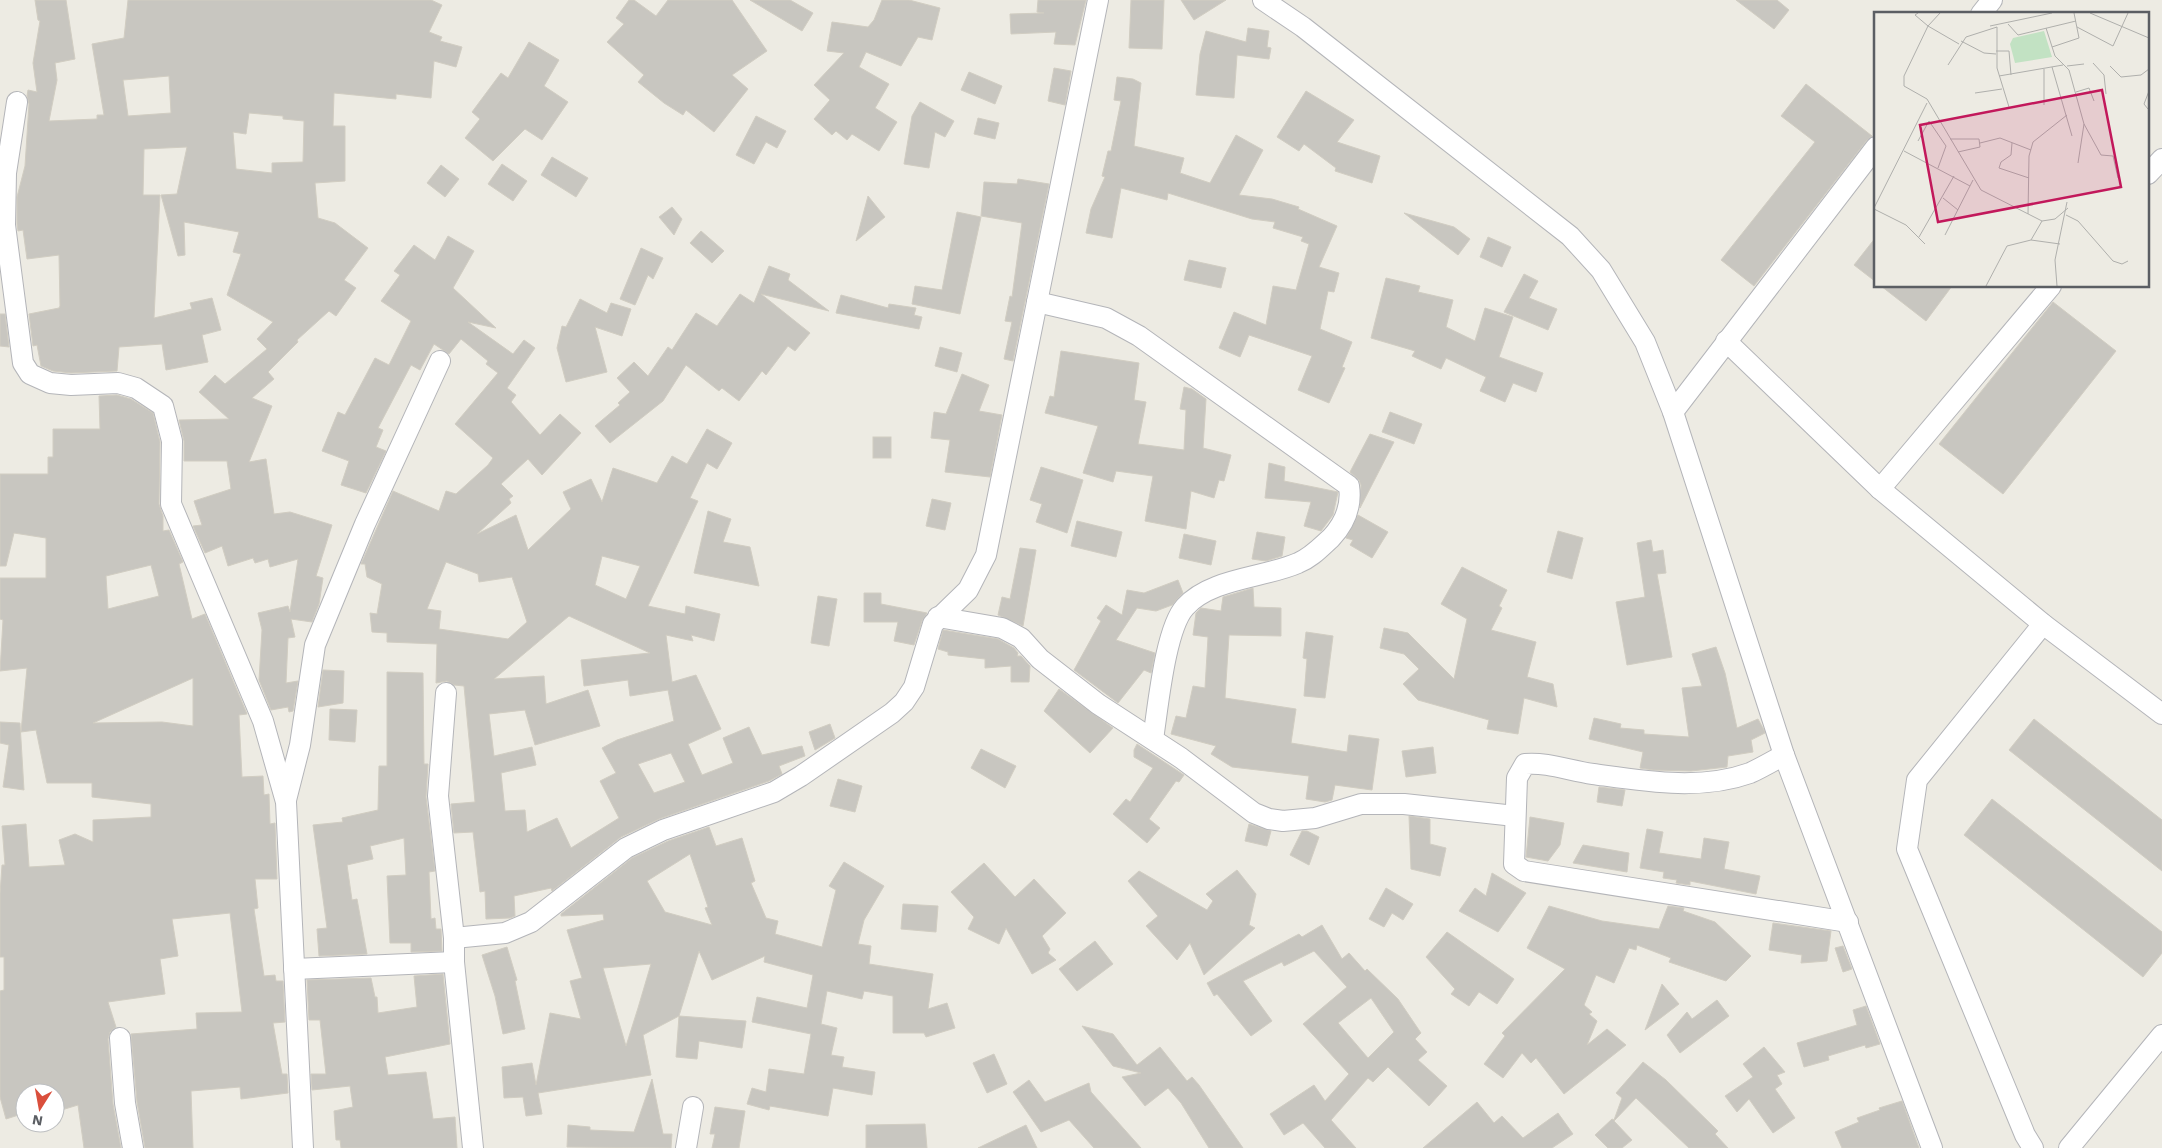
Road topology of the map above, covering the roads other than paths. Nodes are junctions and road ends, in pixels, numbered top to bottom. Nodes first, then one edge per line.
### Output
1 (1098, 0) edge
2 (1263, 0) edge
3 (1992, 0) edge
4 (1983, 12) edge
5 (17, 102) dead end
6 (1874, 150) edge
7 (2162, 159) edge
8 (2150, 172) edge
9 (2049, 288) edge
10 (1037, 302) junction
11 (1726, 341) junction
12 (440, 361) dead end
13 (1673, 412) junction
14 (1880, 488) junction
15 (938, 618) junction
16 (2043, 624) junction
17 (446, 693) dead end
18 (2162, 714) edge
19 (1153, 739) junction
20 (1784, 755) junction
21 (286, 802) junction
22 (1515, 816) junction
23 (1848, 922) junction
24 (454, 938) junction
25 (454, 962) junction
26 (294, 969) junction
27 (2162, 1035) edge
28 (120, 1038) dead end
29 (693, 1107) dead end
30 (133, 1148) edge
31 (303, 1148) edge
32 (473, 1148) edge
33 (686, 1148) edge
34 (1932, 1148) edge
35 (2033, 1148) edge
36 (2069, 1148) edge

1 - 10 street
2 - 13 street
3 - 4 street
5 - 21 street
6 - 11 street
7 - 8 street
9 - 14 street
10 - 15 street
10 - 19 street
11 - 13 street
11 - 14 street
12 - 21 street
13 - 20 street
14 - 16 street
15 - 19 street
15 - 24 street
16 - 18 street
16 - 35 street
17 - 24 street
19 - 22 street
20 - 22 street
20 - 23 street
21 - 26 street
22 - 23 street
23 - 34 street
24 - 25 street
25 - 26 street
25 - 32 street
26 - 31 street
27 - 36 street
28 - 30 street
29 - 33 street

